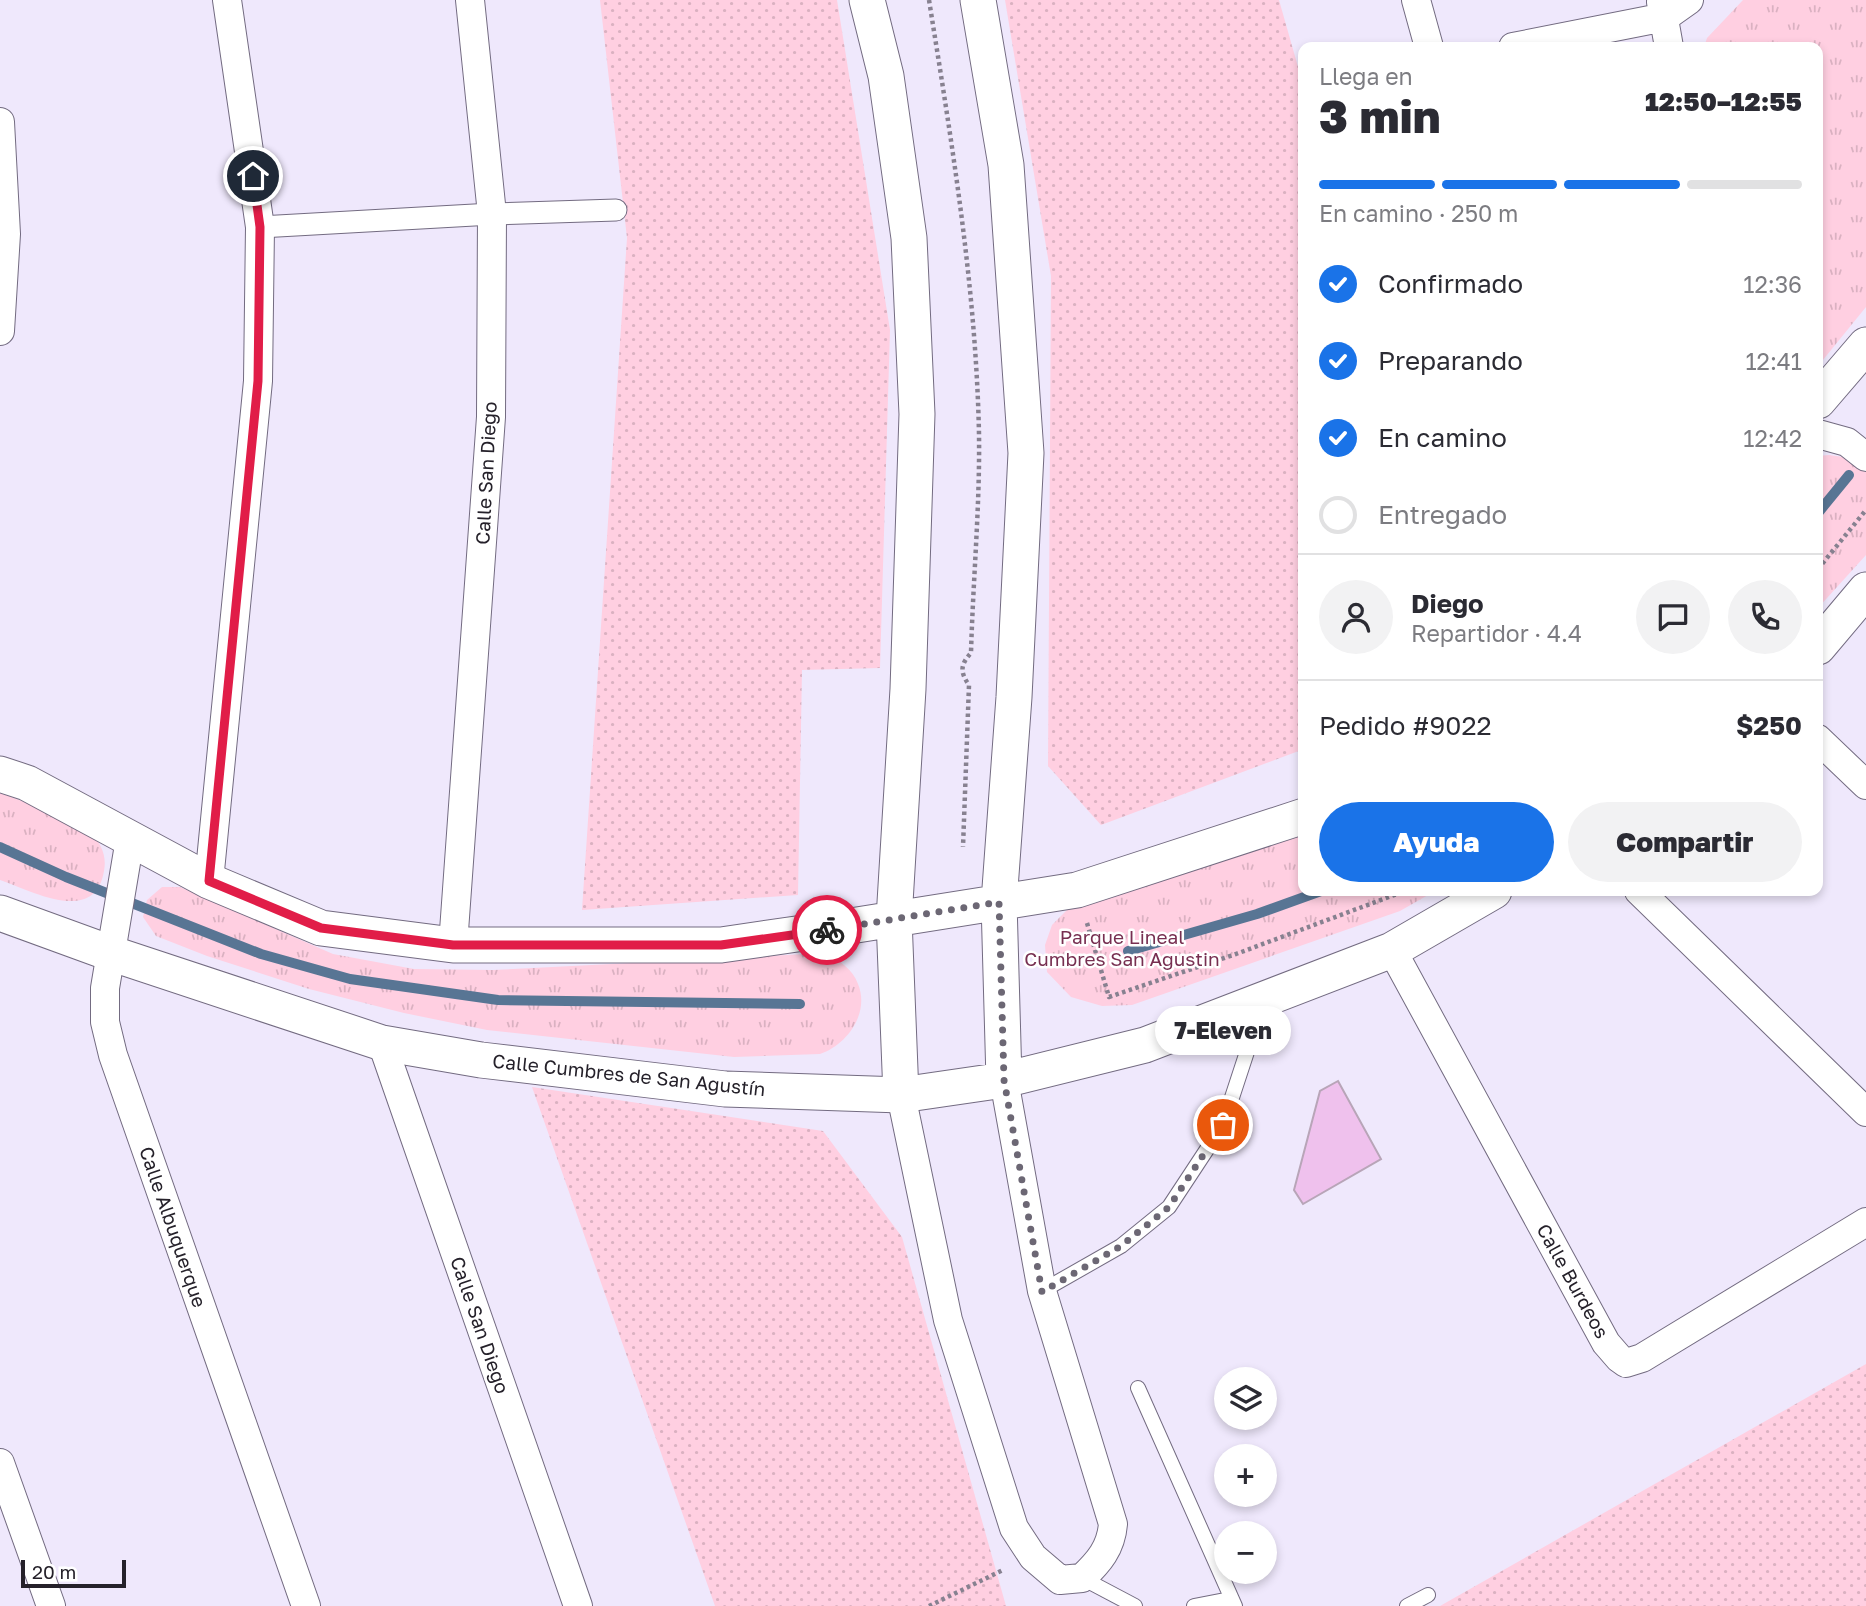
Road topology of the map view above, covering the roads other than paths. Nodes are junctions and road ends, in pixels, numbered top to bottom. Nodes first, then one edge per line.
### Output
1 (227, 0) edge
2 (470, 0) edge
3 (867, 0) edge
4 (978, 0) edge
5 (1416, 0) edge
6 (1689, 0) edge
7 (1663, 9) edge
8 (1428, 42) edge
9 (1533, 42) edge
10 (1668, 42) edge
11 (0, 122) edge
12 (616, 210) dead end
13 (492, 214) junction
14 (260, 227) junction
15 (0, 331) edge
16 (1866, 345) edge
17 (1823, 395) edge
18 (1823, 435) edge
19 (1866, 457) edge
20 (1866, 590) edge
21 (1823, 641) edge
22 (1823, 744) edge
23 (0, 774) edge
24 (1866, 785) edge
25 (1298, 818) edge
26 (130, 839) junction
27 (209, 881) junction
28 (1485, 896) edge
29 (1644, 896) edge
30 (999, 902) junction
31 (0, 913) edge
32 (894, 919) junction
33 (453, 945) junction
34 (1392, 950) junction
35 (110, 953) junction
36 (1265, 999) junction
37 (382, 1043) junction
38 (1004, 1080) junction
39 (901, 1095) junction
40 (1866, 1112) edge
41 (1866, 1222) edge
42 (1042, 1292) junction
43 (1138, 1388) dead end
44 (0, 1463) edge
45 (1082, 1578) junction
46 (1428, 1595) dead end
47 (1232, 1603) edge
48 (51, 1606) edge
49 (306, 1606) edge
50 (578, 1606) edge
51 (1135, 1606) edge
52 (1194, 1606) edge
53 (1407, 1606) edge

1 - 14 street
2 - 13 street, Calle San Diego
3 - 32 street
4 - 30 street
5 - 8 street
6 - 7 street
7 - 9 street
7 - 10 street
11 - 15 street
12 - 13 street
13 - 14 street
13 - 33 street, Calle San Diego
14 - 27 street
16 - 17 street
18 - 19 street
20 - 21 street
22 - 24 street
23 - 26 street
25 - 30 street
26 - 27 street
26 - 35 street, Calle Albuquerque
27 - 33 street
28 - 34 street, Calle Cumbres de San Agustín
29 - 40 street
30 - 32 street
30 - 38 street
31 - 35 street, Calle Cumbres de San Agustín
32 - 33 street
32 - 39 street
34 - 36 street, Calle Cumbres de San Agustín
34 - 41 street, Calle Burdeos
35 - 37 street, Calle Cumbres de San Agustín
35 - 49 street, Calle Albuquerque
36 - 38 street, Calle Cumbres de San Agustín
36 - 42 lane
37 - 39 street, Calle Cumbres de San Agustín
37 - 50 street, Calle San Diego
38 - 39 street, Calle Cumbres de San Agustín
38 - 42 street
39 - 45 street
42 - 45 street
43 - 47 lane
44 - 48 street
45 - 51 lane
46 - 53 lane
47 - 52 lane

